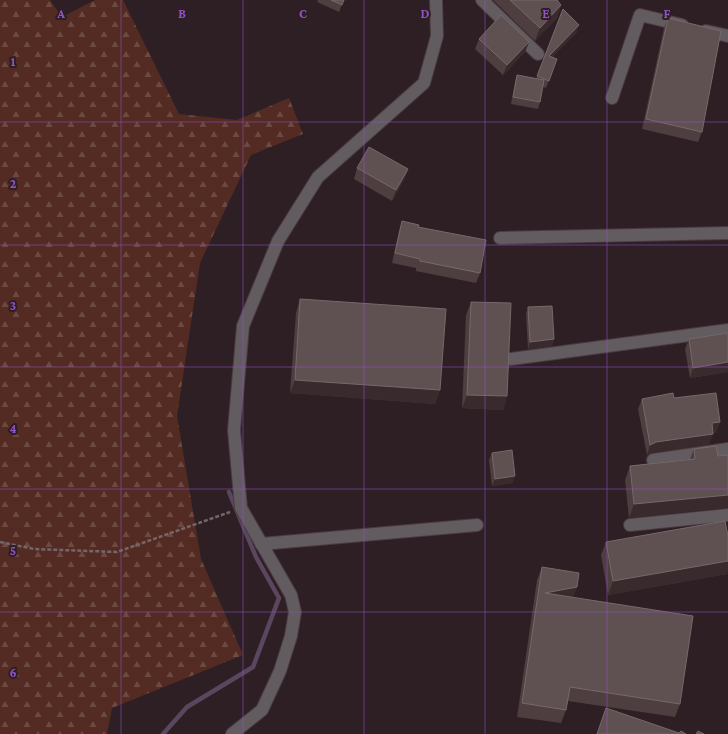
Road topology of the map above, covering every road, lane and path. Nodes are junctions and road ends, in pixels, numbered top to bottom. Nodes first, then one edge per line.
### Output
1 (436, 0) edge
2 (482, 0) edge
3 (728, 36) edge
4 (538, 54) dead end
5 (612, 98) dead end
6 (728, 233) edge
7 (500, 238) dead end
8 (728, 330) edge
9 (511, 358) edge
10 (728, 449) edge
11 (653, 460) dead end
12 (728, 515) edge
13 (214, 517) dead end
14 (477, 525) dead end
15 (630, 525) dead end
16 (0, 542) edge
17 (261, 544) junction
18 (232, 734) edge

1 - 17 street
2 - 4 street
3 - 5 street
6 - 7 street
8 - 9 street
10 - 11 street
12 - 15 street
13 - 16 path
14 - 17 street
17 - 18 street

